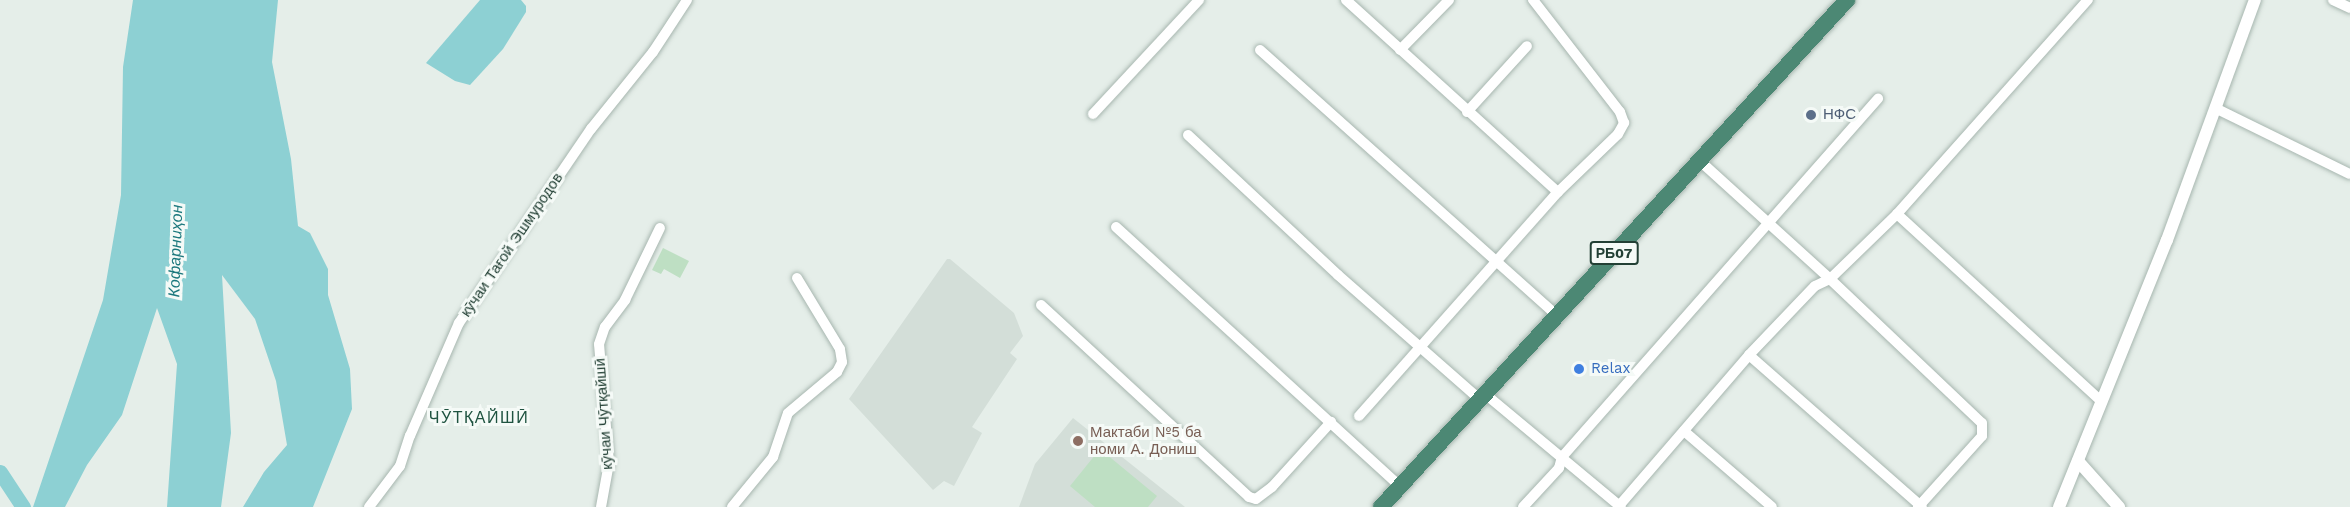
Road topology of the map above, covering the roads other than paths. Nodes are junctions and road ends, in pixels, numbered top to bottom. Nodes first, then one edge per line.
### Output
1 (687, 0) edge
2 (1199, 0) edge
3 (1346, 0) edge
4 (1449, 0) edge
5 (1533, 0) edge
6 (1847, 0) edge
7 (2088, 0) edge
8 (2255, 0) edge
9 (2333, 0) edge
10 (2350, 8) edge
11 (1527, 46) dead end
12 (1260, 50) dead end
13 (1400, 50) junction
14 (1878, 99) dead end
15 (2214, 108) junction
16 (1467, 111) junction
17 (1093, 114) dead end
18 (1188, 135) dead end
19 (1700, 161) junction
20 (2350, 174) edge
21 (1558, 192) junction
22 (1897, 214) junction
23 (1769, 223) junction
24 (1116, 227) dead end
25 (660, 228) dead end
26 (1498, 262) junction
27 (797, 278) dead end
28 (1830, 279) junction
29 (1041, 305) dead end
30 (1556, 315) junction
31 (1420, 347) junction
32 (1749, 355) junction
33 (1481, 396) junction
34 (2102, 402) junction
35 (1359, 416) dead end
36 (1331, 422) junction
37 (1683, 431) junction
38 (1562, 457) junction
39 (2078, 461) junction
40 (1401, 486) junction
41 (1619, 506) edge
42 (1920, 506) edge
43 (369, 507) edge
44 (601, 507) edge
45 (732, 507) edge
46 (1382, 507) edge
47 (1523, 507) edge
48 (1772, 507) edge
49 (2059, 507) edge
50 (2119, 507) edge

1 - 43 street, кӯчаи Тағой Эшмуродов
2 - 17 street
3 - 13 street
4 - 13 street
5 - 21 street
6 - 19 highway, РБ07
7 - 22 street
8 - 15 street
9 - 10 street
11 - 16 street
12 - 26 street
13 - 16 street
14 - 23 street
15 - 20 street
15 - 34 street
16 - 21 street
18 - 31 street
19 - 23 street
19 - 30 highway, РБ07
21 - 26 street
22 - 28 street
22 - 34 street
23 - 28 street
23 - 38 street
24 - 36 street
25 - 44 street, кӯчаи Чӯтқайшӣ
26 - 30 street
26 - 31 street
27 - 45 street
28 - 32 street
28 - 42 street
29 - 36 street
30 - 33 highway, РБ07
31 - 33 street
31 - 35 street
32 - 37 street
32 - 42 street
33 - 38 street
33 - 40 highway, РБ07
34 - 39 street
36 - 40 street
37 - 41 street
37 - 48 street
38 - 41 street
38 - 47 street
39 - 49 street
39 - 50 street
40 - 46 highway, РБ07

